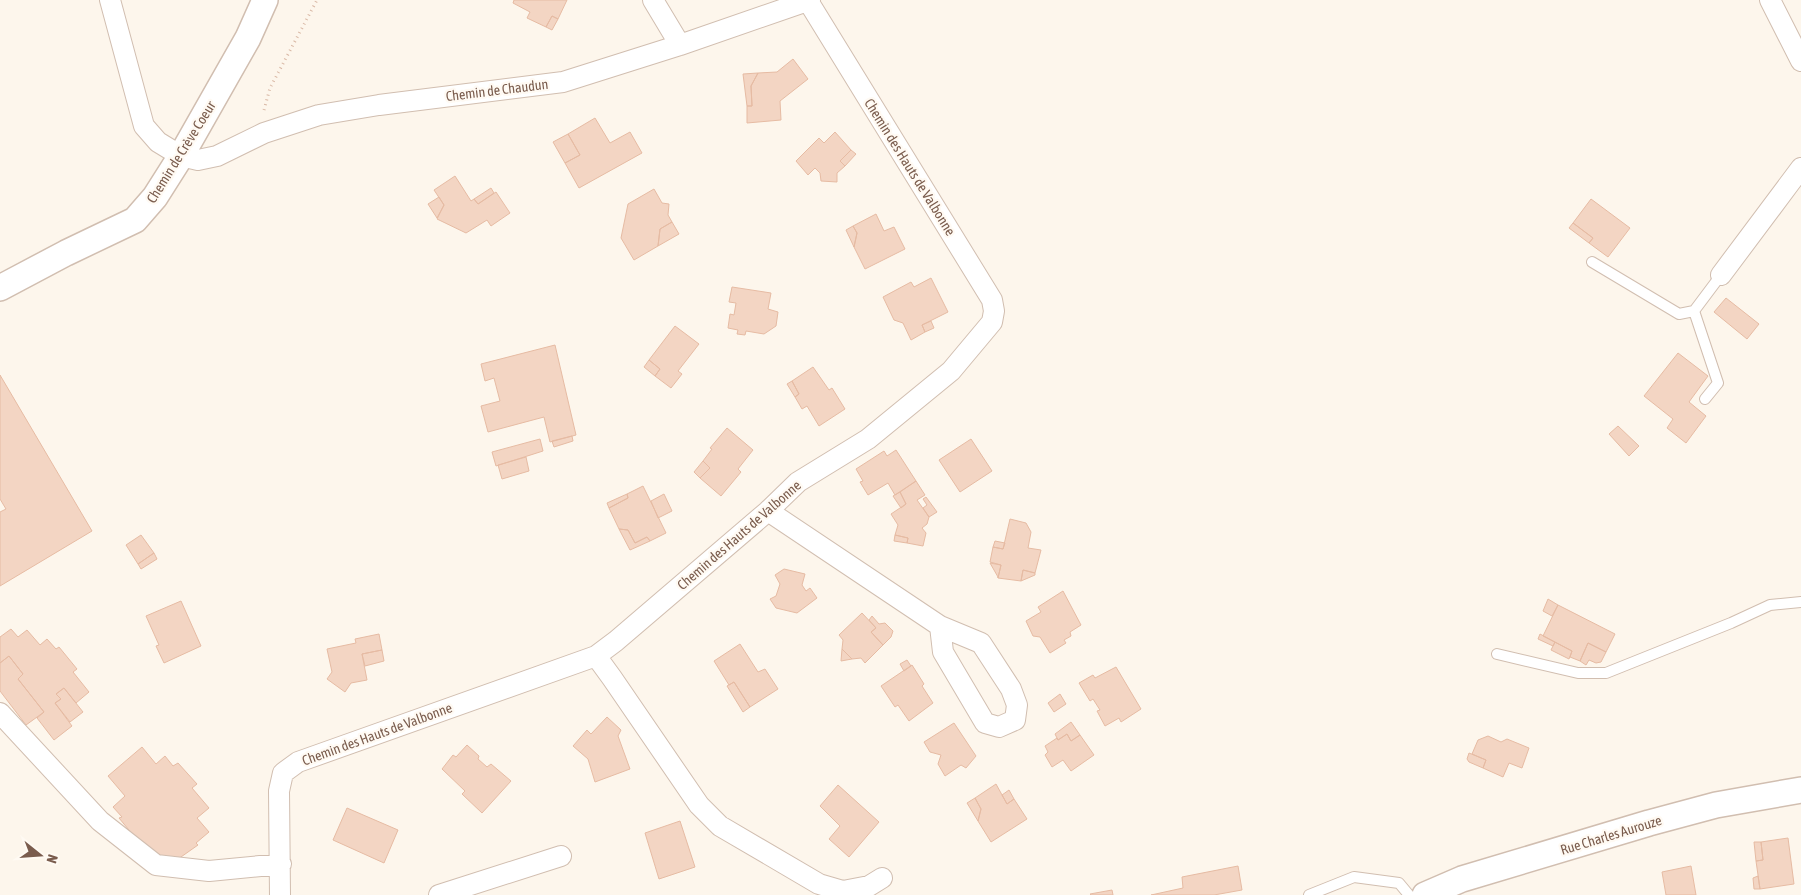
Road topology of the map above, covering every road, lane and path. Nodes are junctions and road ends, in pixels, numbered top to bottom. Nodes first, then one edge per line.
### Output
1 (110, 0) edge
2 (265, 0) edge
3 (317, 0) edge
4 (653, 0) edge
5 (809, 0) edge
6 (1770, 0) edge
7 (680, 45) junction
8 (1801, 61) edge
9 (264, 133) junction
10 (181, 156) junction
11 (1801, 168) edge
12 (1592, 262) dead end
13 (1721, 275) joint
14 (0, 288) edge
15 (1694, 311) junction
16 (1706, 399) dead end
17 (768, 511) junction
18 (1801, 602) edge
19 (940, 626) junction
20 (1497, 654) dead end
21 (596, 656) junction
22 (0, 713) edge
23 (1801, 790) edge
24 (561, 856) dead end
25 (281, 864) junction
26 (882, 878) dead end
27 (280, 895) edge
28 (439, 895) edge
29 (1309, 895) edge
30 (1409, 895) edge
31 (1425, 895) edge

1 - 10 street
2 - 10 street, Chemin de Crève Coeur
3 - 9 path
4 - 7 street
5 - 7 street, Chemin de Chaudun
5 - 17 street, Chemin des Hauts de Valbonne
6 - 8 street
7 - 9 street, Chemin de Chaudun
9 - 10 street, Chemin de Chaudun
10 - 14 street, Chemin de Crève Coeur
11 - 13 street
12 - 15 lane
13 - 15 lane
15 - 16 lane
17 - 19 street
17 - 21 street, Chemin des Hauts de Valbonne
18 - 20 lane
19 - 19 street
21 - 25 street, Chemin des Hauts de Valbonne
21 - 26 street
22 - 25 street
23 - 31 street, Rue Charles Aurouze
24 - 28 street
25 - 27 street, Chemin des Hauts de Valbonne
29 - 30 lane

